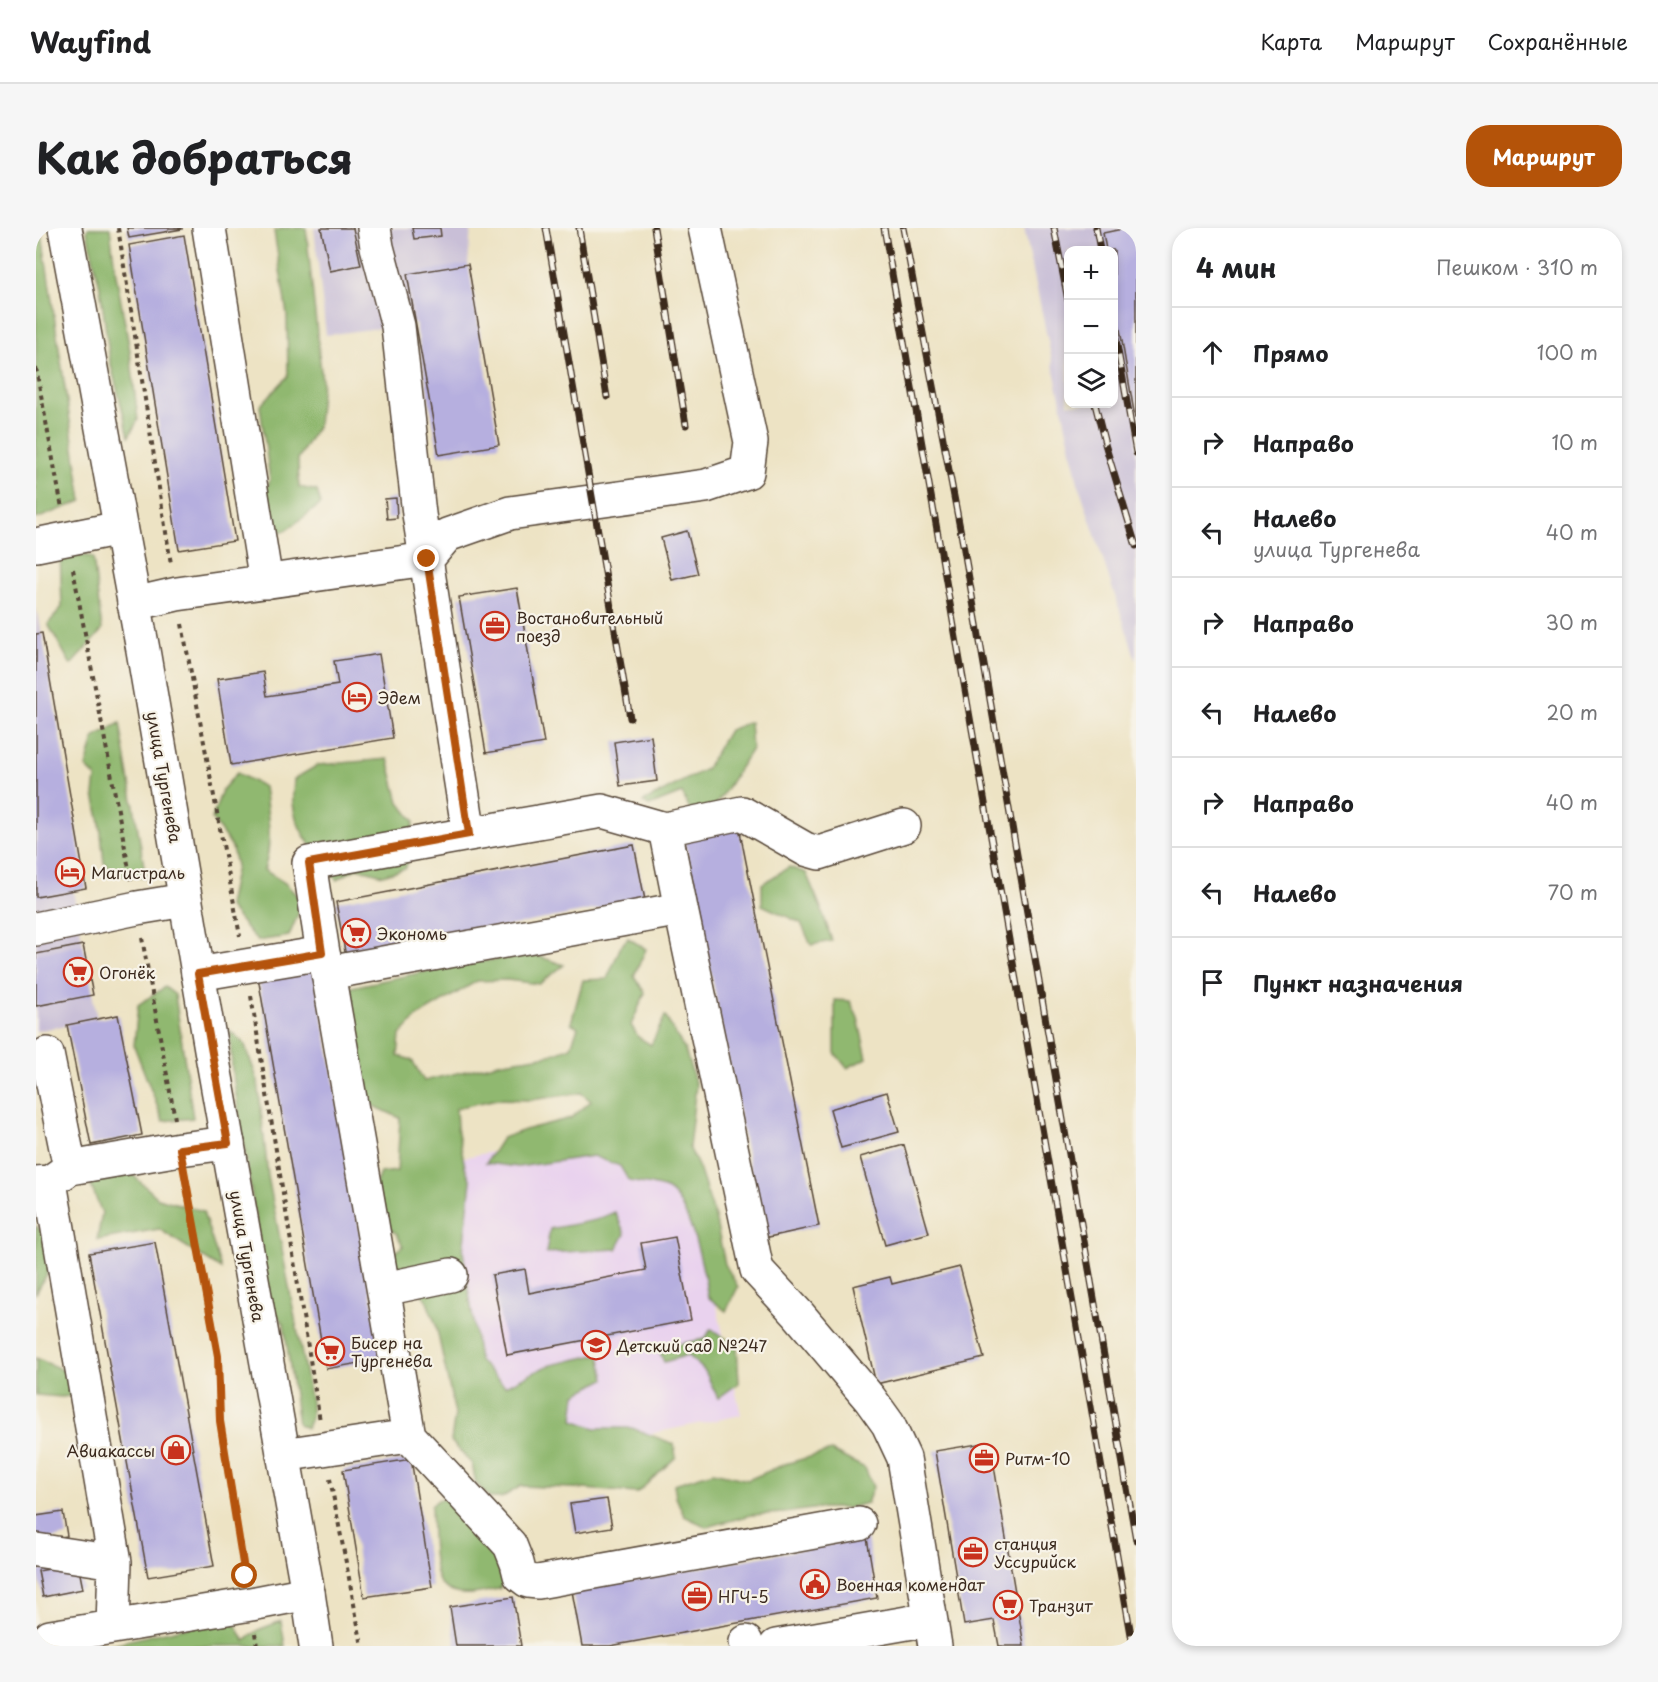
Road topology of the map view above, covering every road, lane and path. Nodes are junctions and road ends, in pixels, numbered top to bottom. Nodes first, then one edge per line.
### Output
1 (65, 228) edge
2 (209, 228) edge
3 (374, 228) edge
4 (705, 228) edge
5 (36, 368) edge
6 (120, 528) junction
7 (68, 539) junction
8 (36, 545) edge
9 (427, 559) junction
10 (266, 582) junction
11 (134, 603) junction
12 (904, 826) dead end
13 (665, 830) junction
14 (469, 834) junction
15 (185, 900) junction
16 (137, 908) junction
17 (681, 909) junction
18 (36, 929) edge
19 (325, 963) junction
20 (198, 974) junction
21 (47, 1054) dead end
22 (228, 1143) junction
23 (180, 1149) junction
24 (52, 1178) edge
25 (451, 1275) dead end
26 (384, 1289) junction
27 (409, 1436) junction
28 (283, 1455) junction
29 (859, 1524) dead end
30 (36, 1550) edge
31 (115, 1562) junction
32 (308, 1593) junction
33 (251, 1604) junction
34 (113, 1627) junction
35 (932, 1633) edge
36 (45, 1640) edge
37 (756, 1645) edge
38 (257, 1646) edge
39 (316, 1646) edge

1 - 6 main road, улица Тургенева
2 - 10 main road
3 - 9 main road
4 - 9 main road
5 - 7 path
6 - 7 main road
6 - 11 main road, улица Тургенева
7 - 8 main road
7 - 16 path
9 - 10 main road
9 - 14 main road
10 - 11 main road
11 - 15 main road, улица Тургенева
12 - 13 main road
13 - 14 main road
13 - 17 main road
14 - 19 main road
15 - 16 main road
15 - 20 main road, улица Тургенева
16 - 18 main road
16 - 23 path
17 - 19 main road
17 - 35 main road
19 - 20 main road
19 - 26 main road
20 - 22 main road, улица Тургенева
21 - 24 main road
22 - 23 main road
22 - 28 main road, улица Тургенева
23 - 24 main road
23 - 33 path
24 - 31 main road
25 - 26 main road
26 - 27 main road
27 - 28 main road
27 - 29 main road
28 - 32 main road, улица Тургенева
30 - 31 main road
31 - 34 main road
32 - 33 main road
32 - 39 main road, улица Тургенева
33 - 34 main road
33 - 38 path
34 - 36 main road
35 - 37 main road

